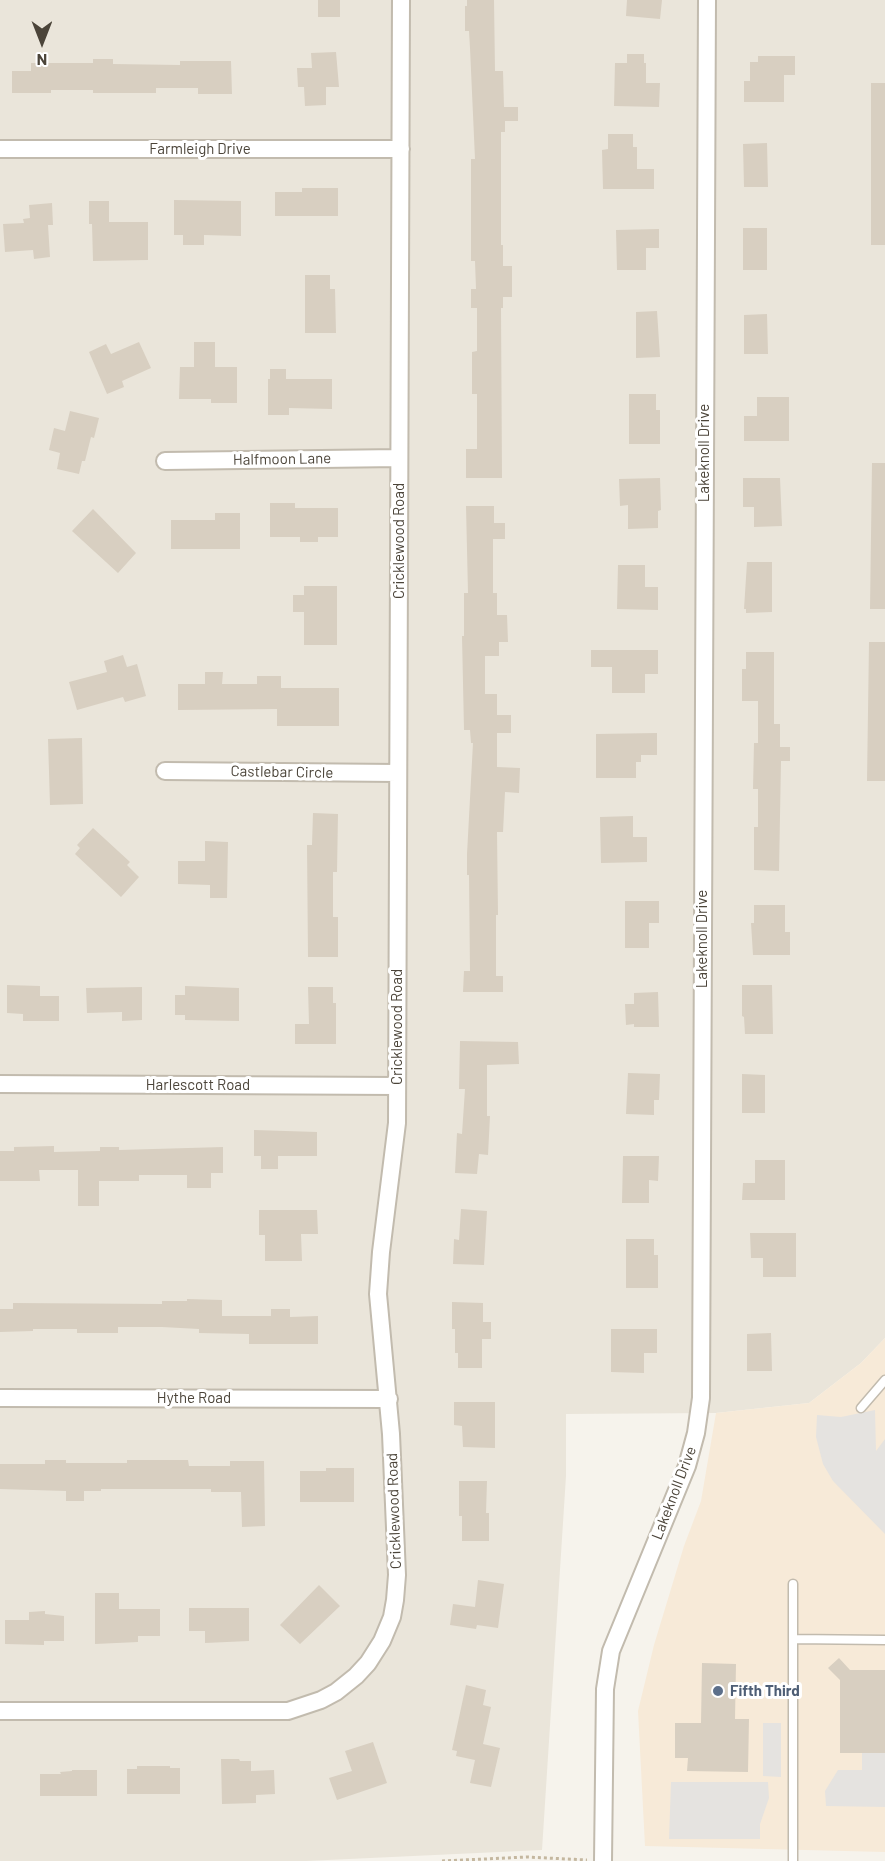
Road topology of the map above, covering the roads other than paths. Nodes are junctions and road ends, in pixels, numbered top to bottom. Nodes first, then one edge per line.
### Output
1 (401, 0) edge
2 (707, 0) edge
3 (0, 149) edge
4 (401, 149) junction
5 (399, 458) junction
6 (165, 461) dead end
7 (165, 771) dead end
8 (398, 773) junction
9 (0, 1084) edge
10 (397, 1086) junction
11 (885, 1380) edge
12 (0, 1398) edge
13 (388, 1399) junction
14 (861, 1408) dead end
15 (793, 1584) dead end
16 (793, 1639) junction
17 (885, 1640) edge
18 (0, 1711) edge
19 (603, 1861) edge
20 (793, 1861) edge

1 - 4 street, Cricklewood Road
2 - 19 street, Lakeknoll Drive
3 - 4 street, Farmleigh Drive
4 - 5 street, Cricklewood Road
5 - 6 street, Halfmoon Lane
5 - 8 street, Cricklewood Road
7 - 8 street, Castlebar Circle
8 - 10 street, Cricklewood Road
9 - 10 street, Harlescott Road
10 - 13 street, Cricklewood Road
11 - 14 lane
12 - 13 street, Hythe Road
13 - 18 street, Cricklewood Road
15 - 16 lane
16 - 17 lane
16 - 20 lane

